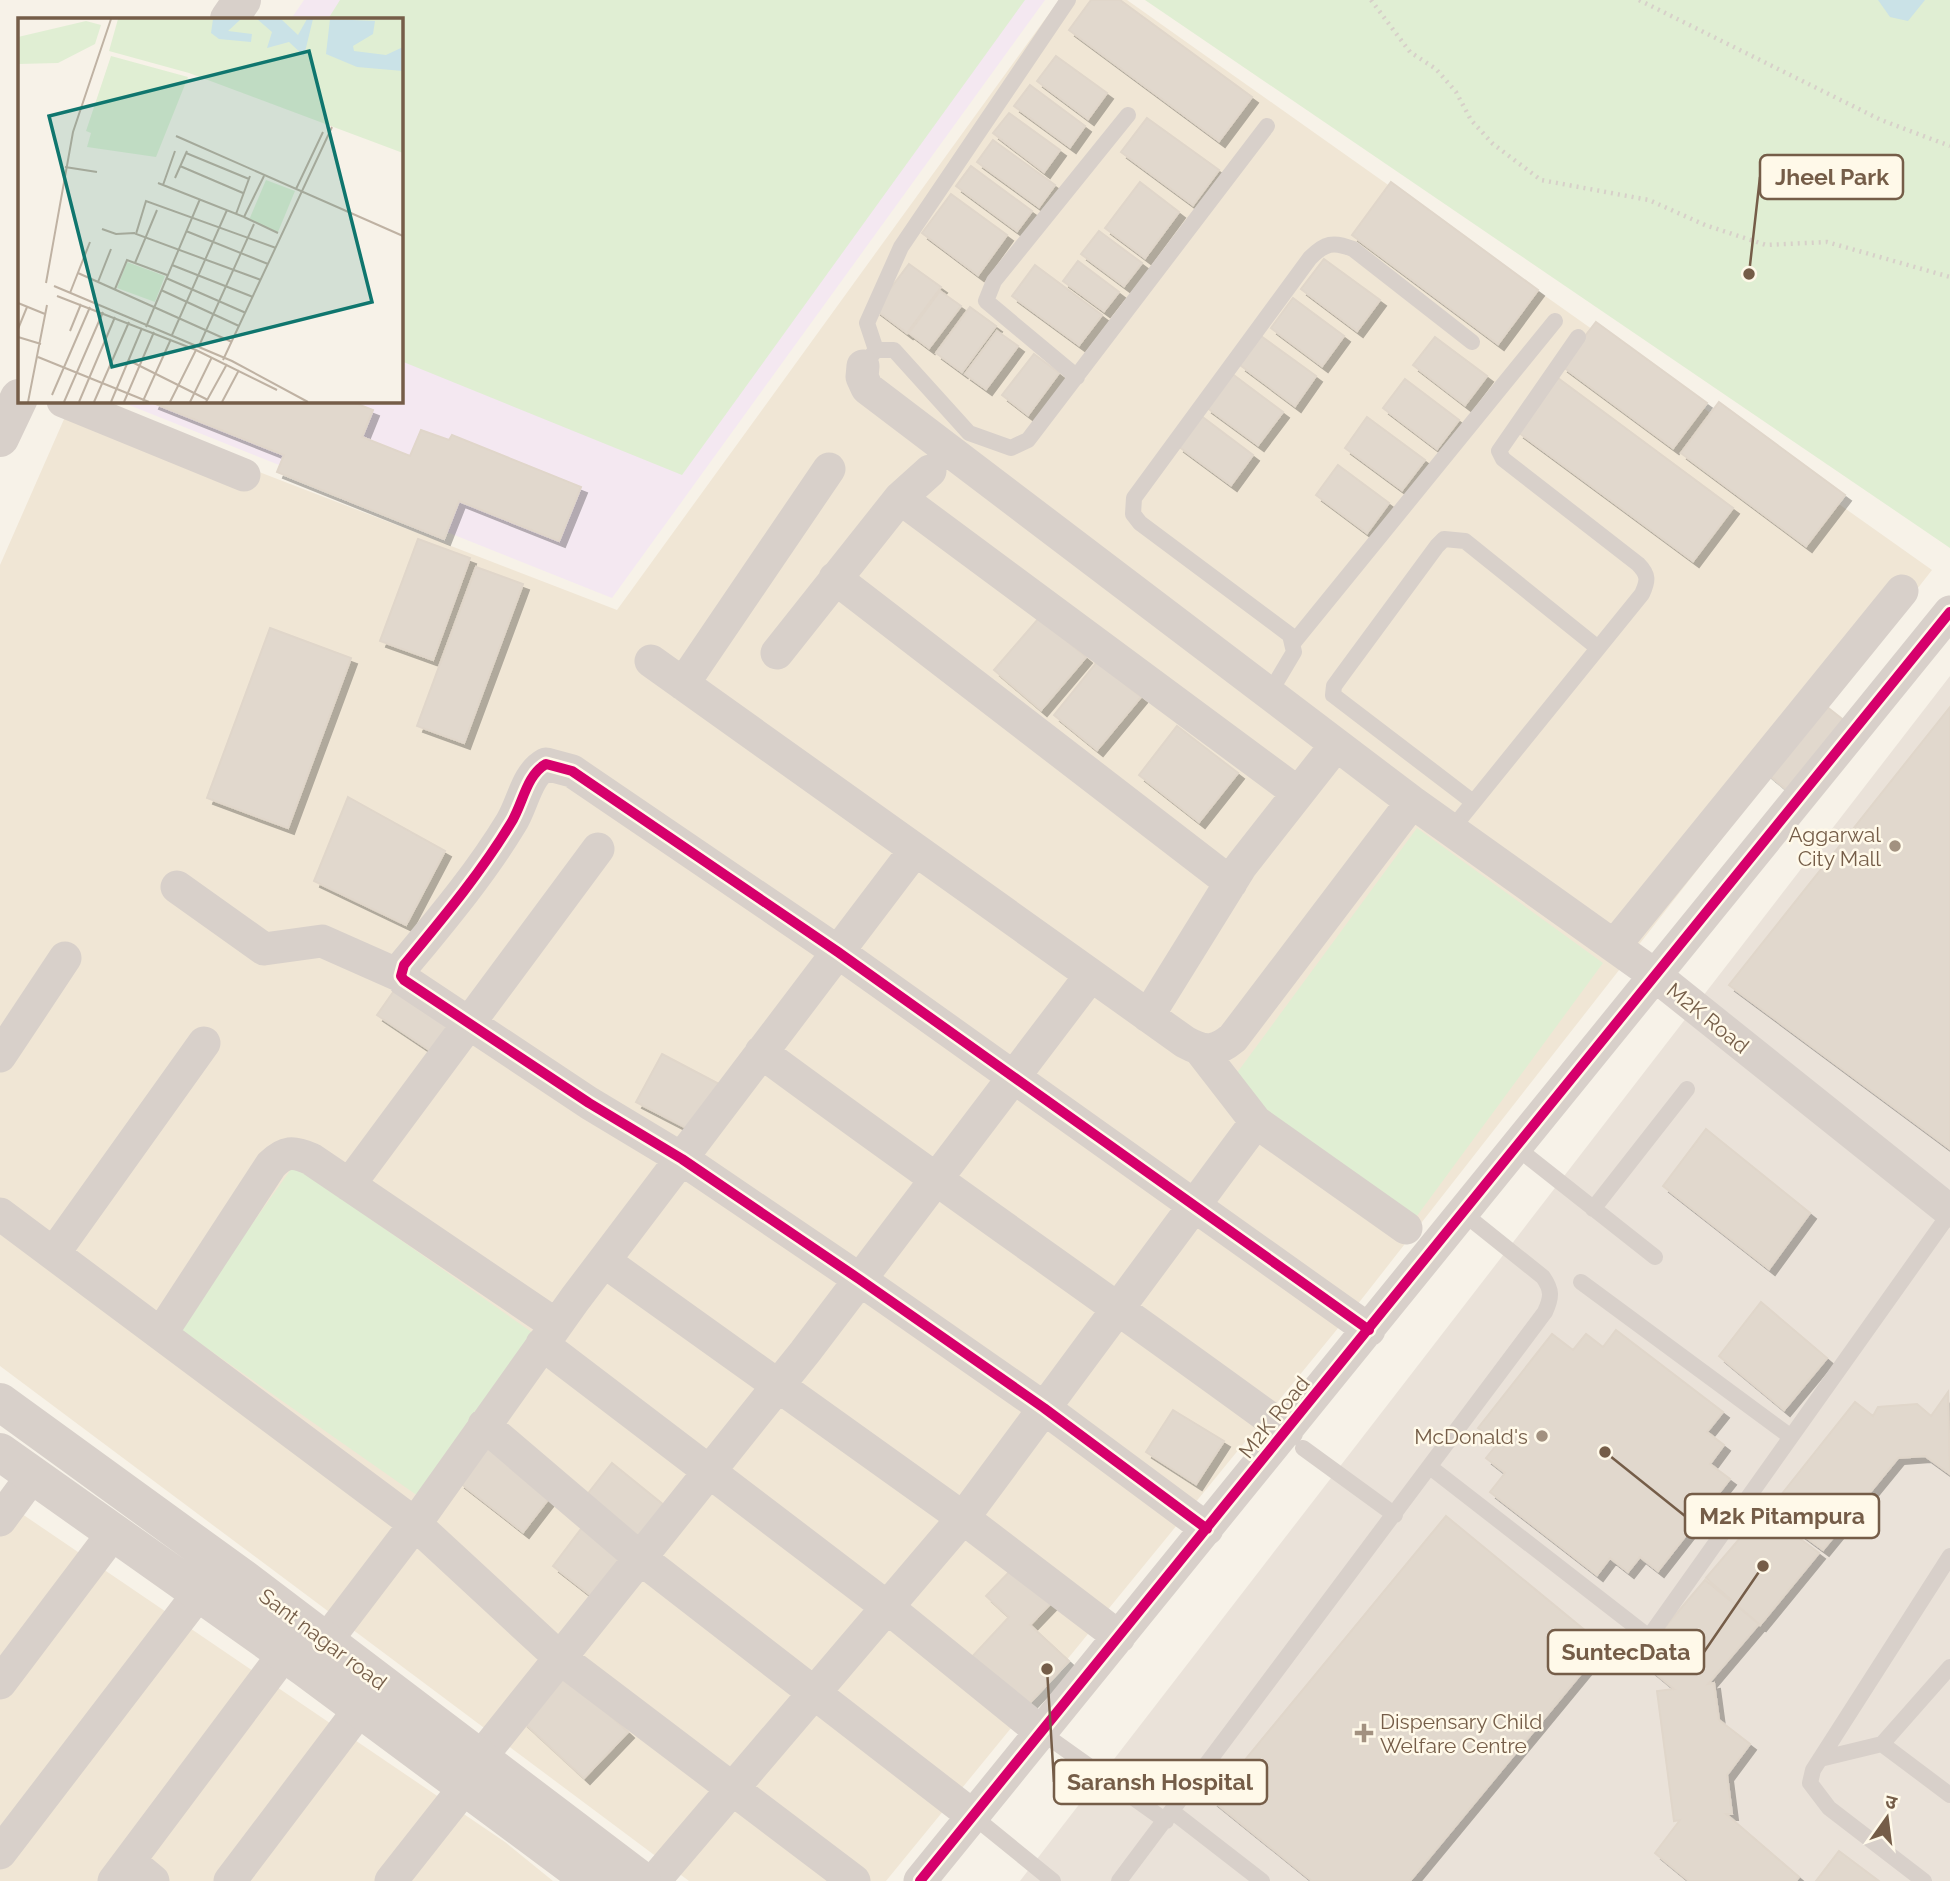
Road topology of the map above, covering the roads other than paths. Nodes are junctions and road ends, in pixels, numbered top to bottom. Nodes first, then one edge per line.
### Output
1 (242, 0) edge
2 (1068, 0) edge
3 (230, 18) edge
4 (1128, 115) dead end
5 (1267, 126) dead end
6 (1555, 321) dead end
7 (1578, 337) dead end
8 (1472, 342) dead end
9 (870, 358) junction
10 (1077, 377) junction
11 (18, 400) edge
12 (65, 402) edge
13 (0, 438) edge
14 (830, 469) dead end
15 (930, 471) dead end
16 (244, 475) dead end
17 (900, 498) junction
18 (835, 578) junction
19 (1902, 591) dead end
20 (1950, 611) edge
21 (1294, 642) junction
22 (1598, 648) junction
23 (777, 653) dead end
24 (651, 662) dead end
25 (683, 684) junction
26 (1269, 694) junction
27 (1336, 745) junction
28 (1298, 793) junction
29 (1412, 802) junction
30 (1473, 803) junction
31 (1451, 830) junction
32 (598, 849) dead end
33 (915, 850) junction
34 (1231, 883) junction
35 (177, 887) dead end
36 (1614, 946) junction
37 (838, 952) junction
38 (65, 958) dead end
39 (1091, 975) junction
40 (401, 976) junction
41 (1656, 976) junction
42 (1148, 1016) junction
43 (470, 1023) junction
44 (204, 1043) dead end
45 (1201, 1051) junction
46 (761, 1052) junction
47 (0, 1056) edge
48 (1012, 1078) junction
49 (1687, 1089) dead end
50 (1256, 1122) junction
51 (1517, 1148) junction
52 (682, 1159) junction
53 (934, 1181) junction
54 (349, 1185) junction
55 (1193, 1207) junction
56 (1593, 1209) junction
57 (1950, 1212) edge
58 (1464, 1213) junction
59 (0, 1214) edge
60 (1406, 1228) dead end
61 (54, 1253) junction
62 (1655, 1257) dead end
63 (604, 1261) junction
64 (859, 1279) junction
65 (1581, 1282) dead end
66 (1118, 1308) junction
67 (1369, 1330) junction
68 (162, 1332) junction
69 (549, 1335) junction
70 (777, 1386) junction
71 (0, 1402) edge
72 (1044, 1408) junction
73 (484, 1424) junction
74 (1791, 1437) junction
75 (1295, 1440) junction
76 (0, 1451) edge
77 (1430, 1467) junction
78 (707, 1473) junction
79 (33, 1475) junction
80 (1395, 1515) junction
81 (963, 1518) junction
82 (0, 1520) edge
83 (415, 1524) junction
84 (1207, 1529) junction
85 (114, 1532) junction
86 (1950, 1556) edge
87 (640, 1558) junction
88 (199, 1593) junction
89 (887, 1608) junction
90 (1119, 1637) junction
91 (305, 1654) junction
92 (559, 1658) junction
93 (1948, 1673) edge
94 (0, 1682) edge
95 (814, 1692) junction
96 (360, 1709) junction
97 (1041, 1732) junction
98 (1882, 1744) junction
99 (1820, 1759) junction
100 (472, 1772) junction
101 (732, 1789) junction
102 (1950, 1795) edge
103 (973, 1816) junction
104 (1170, 1816) junction
105 (0, 1853) edge
106 (132, 1874) edge
107 (230, 1881) edge
108 (391, 1881) edge
109 (592, 1881) edge
110 (642, 1881) edge
111 (654, 1881) edge
112 (854, 1881) edge
113 (920, 1881) edge
114 (1053, 1881) edge
115 (1118, 1881) edge
116 (1262, 1881) edge
117 (1924, 1881) edge

1 - 3 street
2 - 9 lane
4 - 10 lane
5 - 10 lane
6 - 21 lane
7 - 22 lane
8 - 21 lane
9 - 10 lane
9 - 26 street
11 - 13 street
12 - 16 street
14 - 25 street
15 - 17 street
17 - 18 street
17 - 28 street
18 - 23 street
18 - 34 street
19 - 36 street
20 - 41 street
21 - 26 lane
22 - 30 lane
22 - 30 lane
24 - 25 street
25 - 33 street
26 - 27 street
27 - 28 street
27 - 29 street
28 - 34 street
29 - 31 street
29 - 45 street
30 - 31 lane
31 - 36 street
32 - 43 street
33 - 37 street
33 - 39 street
34 - 42 street
35 - 40 street
36 - 41 street
37 - 40 street
37 - 46 street
37 - 48 street
38 - 47 street
39 - 42 street
39 - 48 street
40 - 43 street
41 - 51 street, M2K Road
41 - 57 street, M2K Road
42 - 45 street
43 - 52 street
43 - 54 street
44 - 61 street
45 - 50 street
46 - 52 street
46 - 53 street
48 - 53 street
48 - 55 street
49 - 56 lane
50 - 55 street
50 - 60 street
51 - 56 lane
51 - 58 street, M2K Road
52 - 63 street
52 - 64 street
53 - 64 street
53 - 66 street
54 - 68 street
54 - 69 street
55 - 66 street
55 - 67 street
56 - 62 lane
57 - 74 lane
58 - 67 street, M2K Road
58 - 77 lane
59 - 61 street
61 - 68 street
63 - 69 street
63 - 70 street
64 - 70 street
64 - 72 street
65 - 74 lane
66 - 72 street
66 - 75 street
67 - 75 street, M2K Road
68 - 83 street
69 - 73 street
69 - 78 street
70 - 78 street
70 - 81 street
71 - 91 street, Sant nagar road
72 - 81 street
72 - 84 street
73 - 83 street
73 - 87 street
74 - 77 lane
75 - 80 lane
75 - 84 street, M2K Road
76 - 79 street, Sant nagar road
77 - 80 lane
78 - 87 street
78 - 89 street
79 - 82 street
79 - 85 street, Sant nagar road
80 - 104 lane
81 - 89 street
81 - 90 street
83 - 91 street
83 - 92 street
84 - 90 street, M2K Road
85 - 88 street, Sant nagar road
85 - 94 street
86 - 99 lane
87 - 92 street
87 - 95 street
88 - 91 street, Sant nagar road
88 - 105 street
89 - 95 street
89 - 97 street
90 - 97 street, M2K Road
91 - 96 street, Sant nagar road
91 - 100 street, Sant nagar road
91 - 106 street
92 - 100 street
92 - 101 street
93 - 98 lane
95 - 101 street
95 - 103 street
96 - 100 street, Sant nagar road
96 - 107 street
97 - 103 street, M2K Road
97 - 104 lane
98 - 99 lane
98 - 102 lane
99 - 117 lane
100 - 108 street
100 - 109 street, Sant nagar road
100 - 110 street, Sant nagar road
101 - 111 street
101 - 112 street
103 - 113 street, M2K Road
103 - 114 lane
104 - 115 lane
104 - 116 lane

